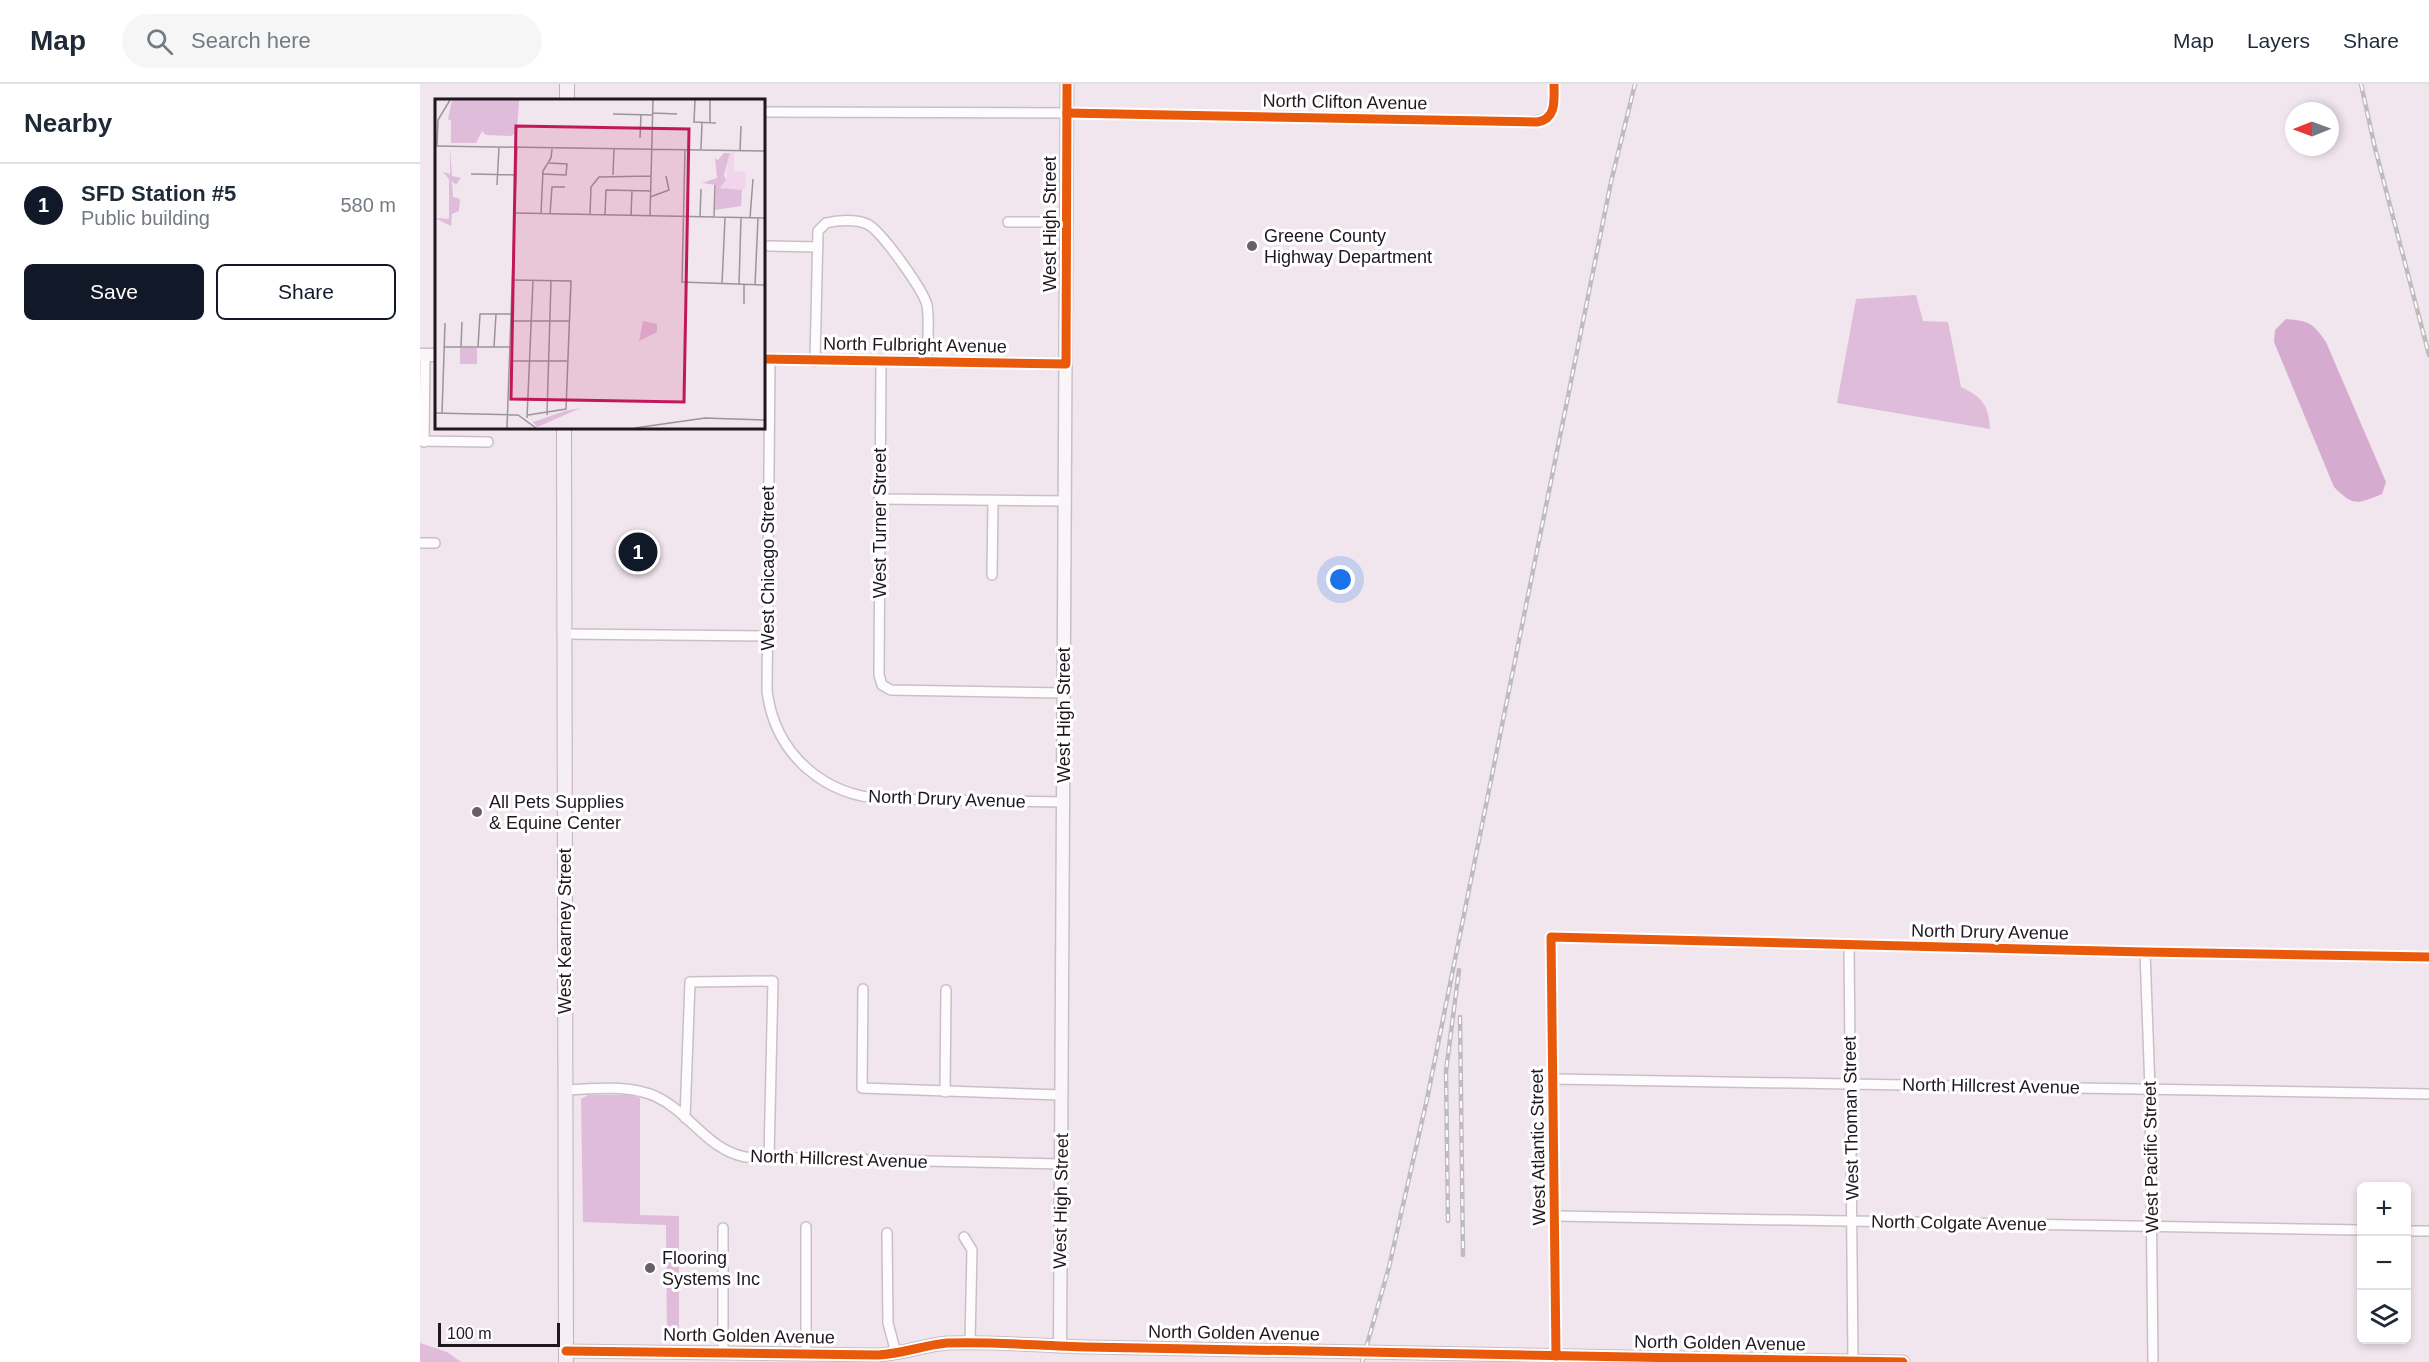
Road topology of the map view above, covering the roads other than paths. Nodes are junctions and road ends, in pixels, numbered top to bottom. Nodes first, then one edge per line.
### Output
1 (1067, 84) edge
2 (1554, 84) edge
3 (765, 112) edge
4 (1067, 113) junction
5 (1008, 222) dead end
6 (1065, 222) junction
7 (769, 246) dead end
8 (818, 247) junction
9 (427, 355) edge
10 (767, 359) edge
11 (881, 360) junction
12 (815, 361) junction
13 (927, 361) junction
14 (1066, 364) junction
15 (564, 429) edge
16 (422, 441) edge
17 (488, 442) dead end
18 (879, 499) junction
19 (993, 501) junction
20 (1065, 501) junction
21 (420, 543) edge
22 (435, 543) dead end
23 (992, 575) dead end
24 (564, 634) junction
25 (767, 636) junction
26 (1065, 693) junction
27 (803, 766) joint
28 (1064, 802) junction
29 (1551, 937) joint
30 (1849, 946) junction
31 (2145, 952) junction
32 (2429, 957) edge
33 (863, 988) dead end
34 (946, 990) dead end
35 (1553, 1079) junction
36 (1851, 1084) junction
37 (2150, 1089) junction
38 (565, 1090) junction
39 (945, 1092) junction
40 (2429, 1094) edge
41 (1062, 1095) junction
42 (685, 1118) junction
43 (769, 1158) junction
44 (1062, 1164) junction
45 (1556, 1216) junction
46 (1853, 1221) junction
47 (2152, 1226) junction
48 (806, 1227) dead end
49 (723, 1228) dead end
50 (2357, 1230) edge
51 (2411, 1231) edge
52 (2429, 1231) edge
53 (887, 1233) dead end
54 (964, 1237) dead end
55 (970, 1342) junction
56 (1060, 1346) junction
57 (723, 1353) junction
58 (806, 1353) junction
59 (896, 1353) junction
60 (1556, 1356) junction
61 (566, 1357) edge
62 (778, 1358) edge
63 (1806, 1361) edge
64 (1853, 1361) edge
65 (1903, 1362) edge
66 (2153, 1362) edge

1 - 4 street, West High Street
2 - 4 street, North Clifton Avenue
3 - 4 street, North Clifton Avenue
4 - 6 street, West High Street
5 - 6 street
6 - 14 street, West High Street
7 - 8 street
8 - 12 street
8 - 13 street
9 - 16 street
10 - 12 street, North Fulbright Avenue
10 - 25 street, West Chicago Street
11 - 12 street, North Fulbright Avenue
11 - 13 street, North Fulbright Avenue
11 - 18 street, West Turner Street
13 - 14 street, North Fulbright Avenue
14 - 20 street, West High Street
15 - 24 main road, West Kearney Street
16 - 17 street
18 - 19 street
18 - 26 street, West Turner Street
19 - 20 street
19 - 23 street
20 - 26 street, West High Street
21 - 22 street
24 - 25 street
24 - 38 main road, West Kearney Street
25 - 27 street, West Chicago Street
26 - 28 street, West High Street
27 - 28 street, North Drury Avenue
28 - 41 street, West High Street
29 - 30 street, North Drury Avenue
29 - 35 street, West Atlantic Street
30 - 31 street, North Drury Avenue
30 - 36 street, West Thoman Street
31 - 32 street, North Drury Avenue
31 - 37 street, West Pacific Street
33 - 39 street
34 - 39 street
35 - 36 street, North Hillcrest Avenue
35 - 45 street, West Atlantic Street
36 - 37 street, North Hillcrest Avenue
36 - 46 street, West Thoman Street
37 - 40 street, North Hillcrest Avenue
37 - 47 street, West Pacific Street
38 - 42 street, North Hillcrest Avenue
38 - 61 main road, West Kearney Street
39 - 41 street
41 - 44 street, West High Street
42 - 43 street, North Hillcrest Avenue
42 - 43 street
43 - 44 street, North Hillcrest Avenue
44 - 56 street, West High Street
45 - 46 street, North Colgate Avenue
45 - 60 street, West Atlantic Street
46 - 47 street, North Colgate Avenue
46 - 64 street, West Thoman Street
47 - 50 street, North Colgate Avenue
47 - 66 street, West Pacific Street
48 - 58 street
49 - 57 street
51 - 52 street
53 - 59 street
54 - 55 street
55 - 56 street, North Golden Avenue
55 - 59 street, North Golden Avenue
56 - 60 street, North Golden Avenue
57 - 61 street, North Golden Avenue
57 - 62 street, North Golden Avenue
58 - 59 street, North Golden Avenue
58 - 62 street, North Golden Avenue
60 - 63 street, North Golden Avenue
63 - 64 street, North Golden Avenue
64 - 65 street, North Golden Avenue

